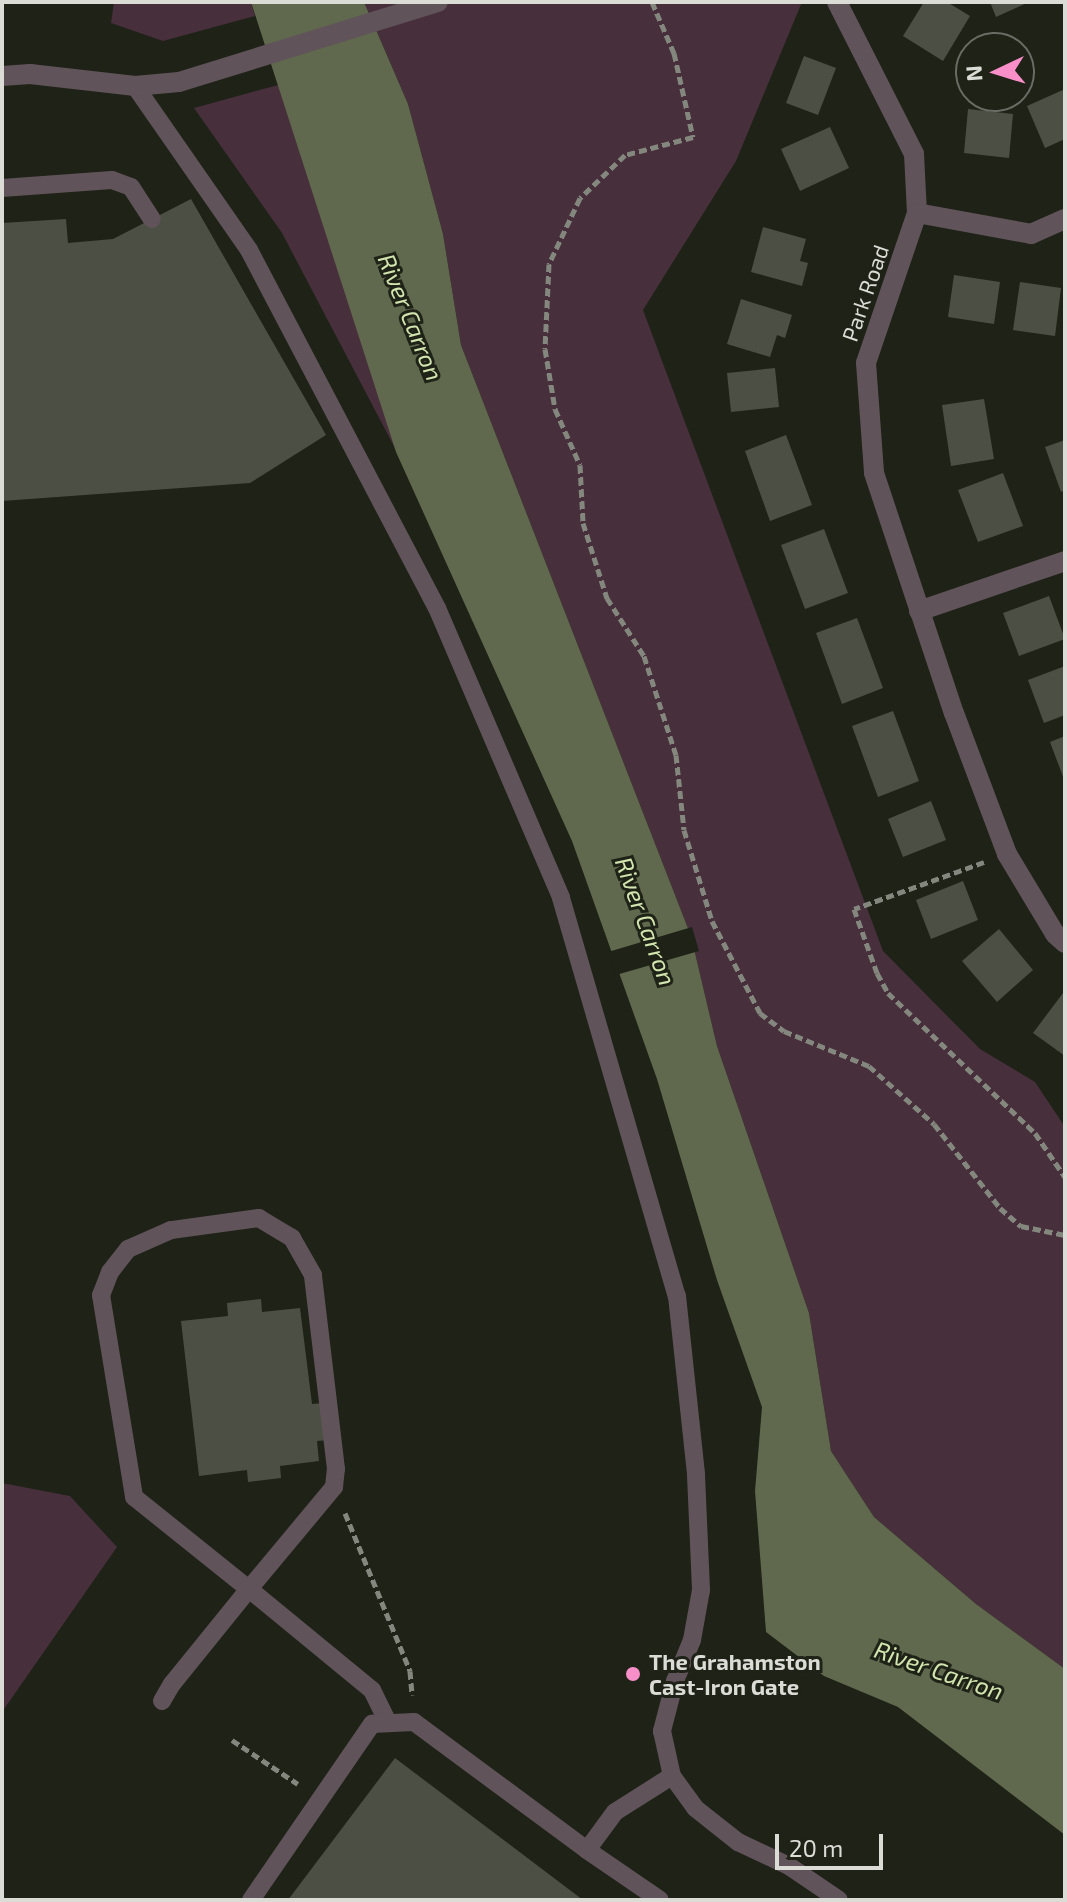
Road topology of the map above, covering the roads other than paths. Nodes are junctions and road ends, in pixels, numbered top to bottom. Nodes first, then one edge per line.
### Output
1 (438, 2) edge
2 (837, 2) edge
3 (2, 76) edge
4 (135, 86) junction
5 (2, 188) edge
6 (917, 213) junction
7 (152, 219) dead end
8 (1065, 219) edge
9 (1065, 561) edge
10 (919, 611) junction
11 (1065, 943) edge
12 (249, 1589) junction
13 (162, 1701) dead end
14 (387, 1721) junction
15 (672, 1776) junction
16 (587, 1850) junction
17 (251, 1900) edge
18 (660, 1900) edge
19 (839, 1900) edge

1 - 4 street
2 - 6 street, Park Road
3 - 4 street
4 - 15 lane
5 - 7 lane
6 - 8 street
6 - 10 street, Park Road
9 - 10 street
10 - 11 street, Park Road
12 - 12 lane
12 - 13 lane
12 - 14 lane
14 - 16 lane
14 - 17 lane
15 - 16 lane
15 - 19 lane
16 - 18 lane

